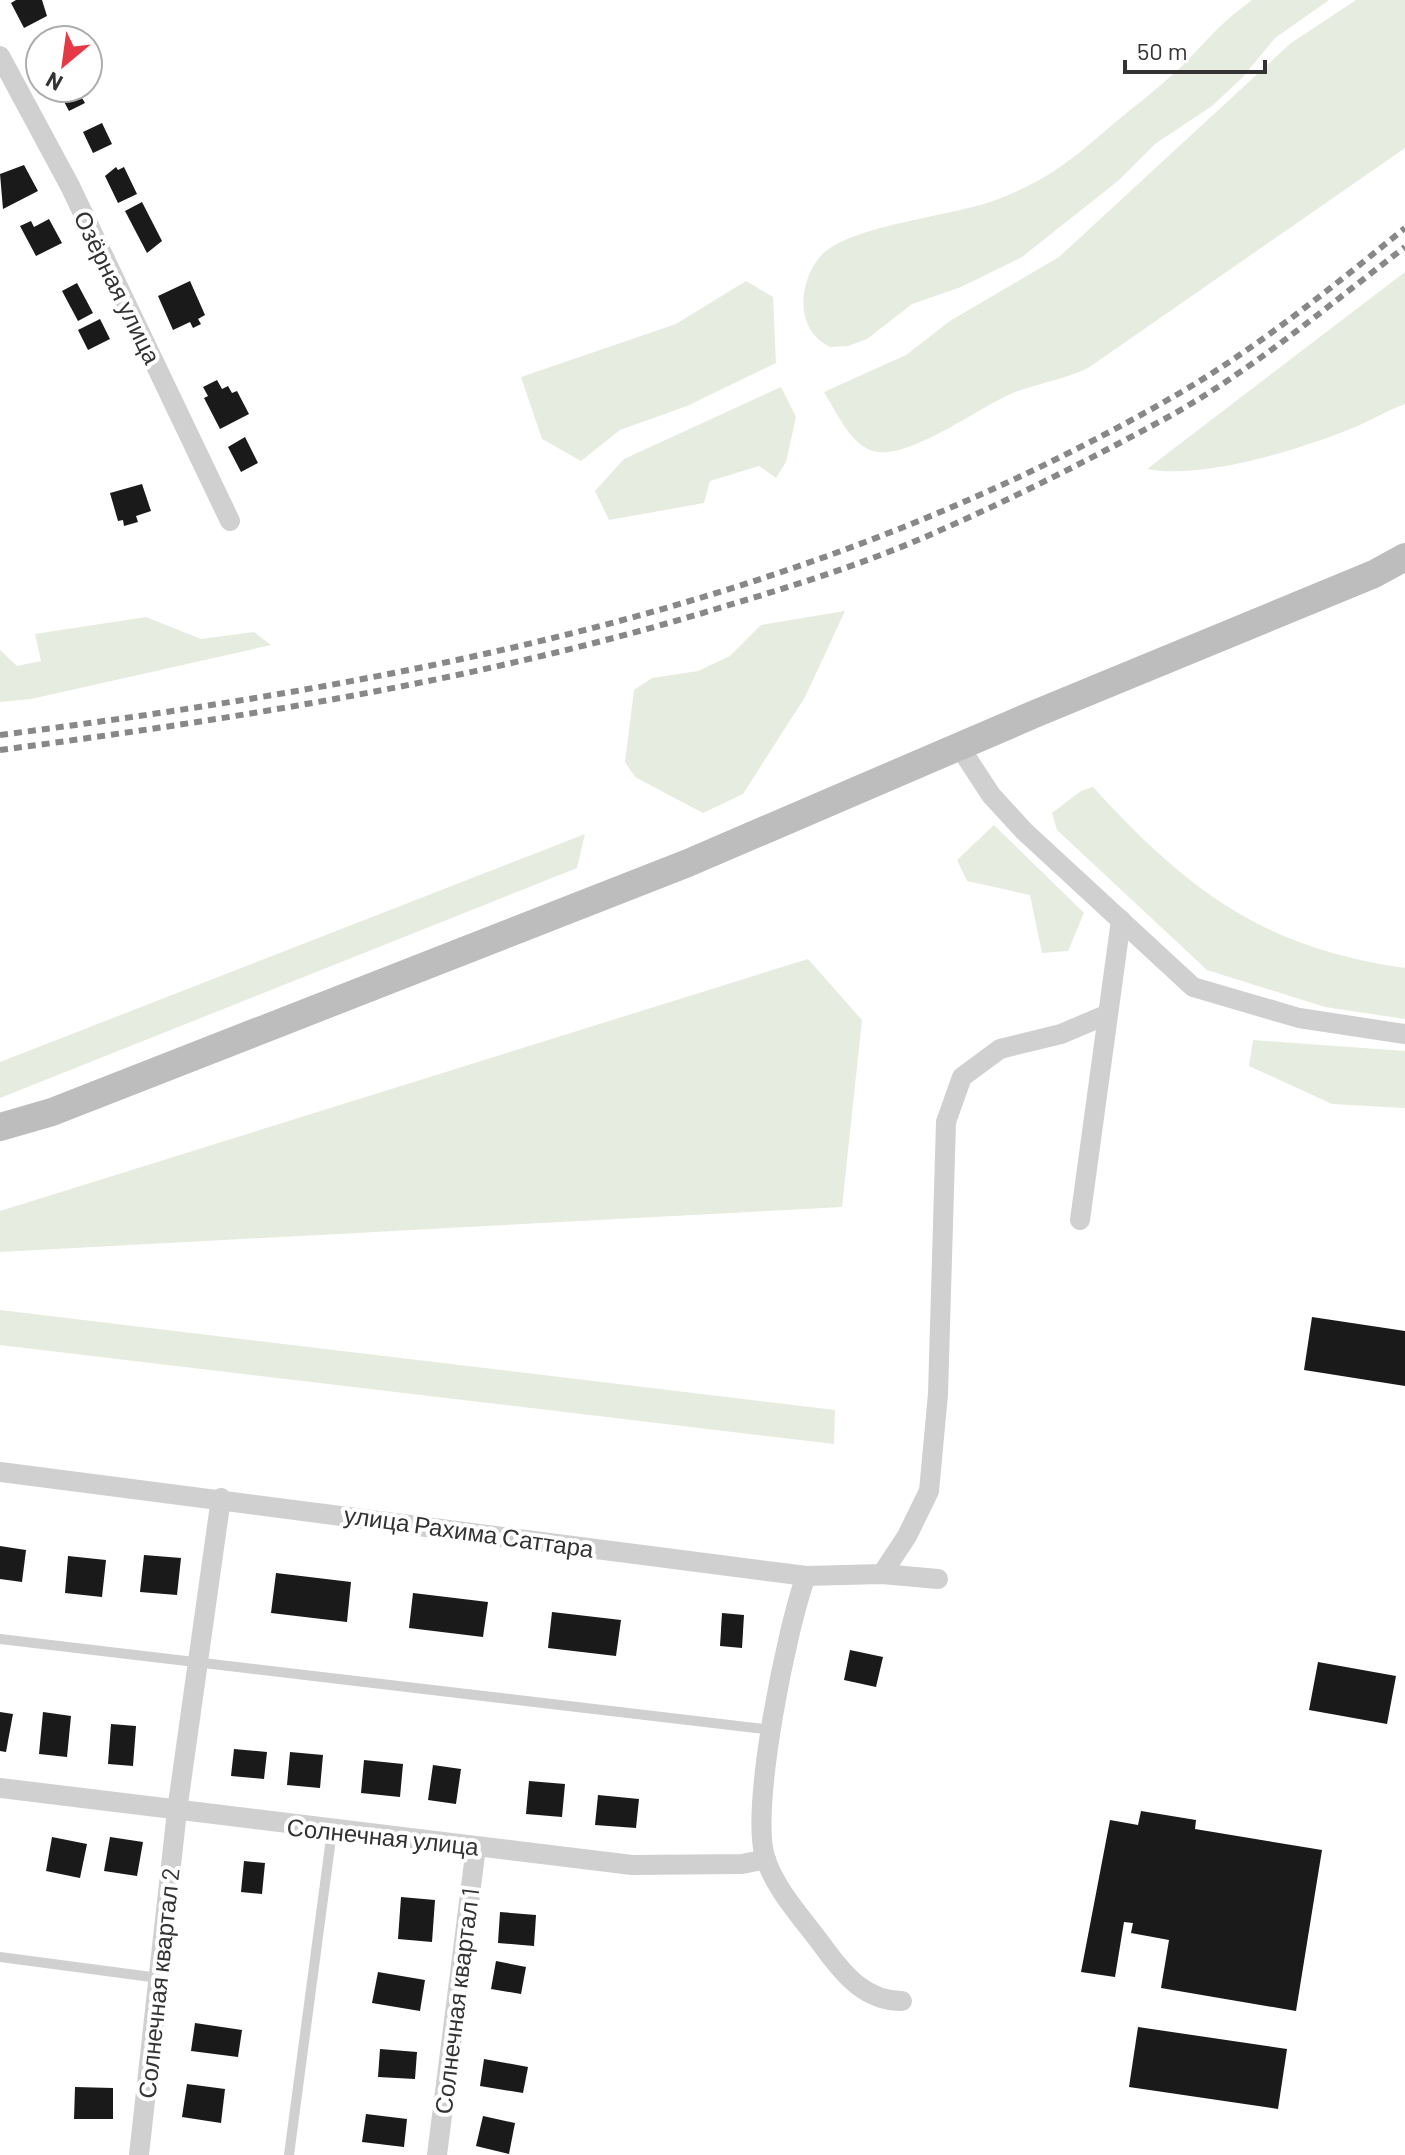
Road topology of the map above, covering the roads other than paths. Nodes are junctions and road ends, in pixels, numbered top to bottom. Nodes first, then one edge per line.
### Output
1 (0, 56) edge
2 (230, 521) dead end
3 (1405, 557) edge
4 (959, 746) junction
5 (1121, 920) junction
6 (1106, 1015) junction
7 (1405, 1034) edge
8 (0, 1127) edge
9 (1080, 1220) dead end
10 (0, 1472) edge
11 (221, 1498) junction
12 (882, 1574) junction
13 (806, 1576) junction
14 (938, 1579) dead end
15 (0, 1639) edge
16 (198, 1664) junction
17 (772, 1730) junction
18 (0, 1788) edge
19 (177, 1811) junction
20 (332, 1831) junction
21 (476, 1847) junction
22 (766, 1859) junction
23 (0, 1957) edge
24 (159, 1978) junction
25 (902, 2001) dead end
26 (139, 2155) edge
27 (289, 2155) edge
28 (437, 2155) edge

1 - 2 street, Озёрная улица
3 - 4 main road
4 - 5 street
4 - 8 main road
5 - 6 street
5 - 7 street
6 - 9 street
6 - 12 street
10 - 11 street, улица Рахима Саттара
11 - 13 street, улица Рахима Саттара
11 - 16 street, Солнечная квартал 2
12 - 13 street, улица Рахима Саттара
12 - 14 street, улица Рахима Саттара
13 - 17 street
15 - 16 lane
16 - 17 lane
16 - 19 street, Солнечная квартал 2
17 - 22 street
18 - 19 street, Солнечная улица
19 - 20 street, Солнечная улица
19 - 24 street, Солнечная квартал 2
20 - 21 street, Солнечная улица
20 - 27 lane
21 - 22 street, Солнечная улица
21 - 28 street, Солнечная квартал 1
22 - 25 street
23 - 24 lane
24 - 26 street, Солнечная квартал 2

